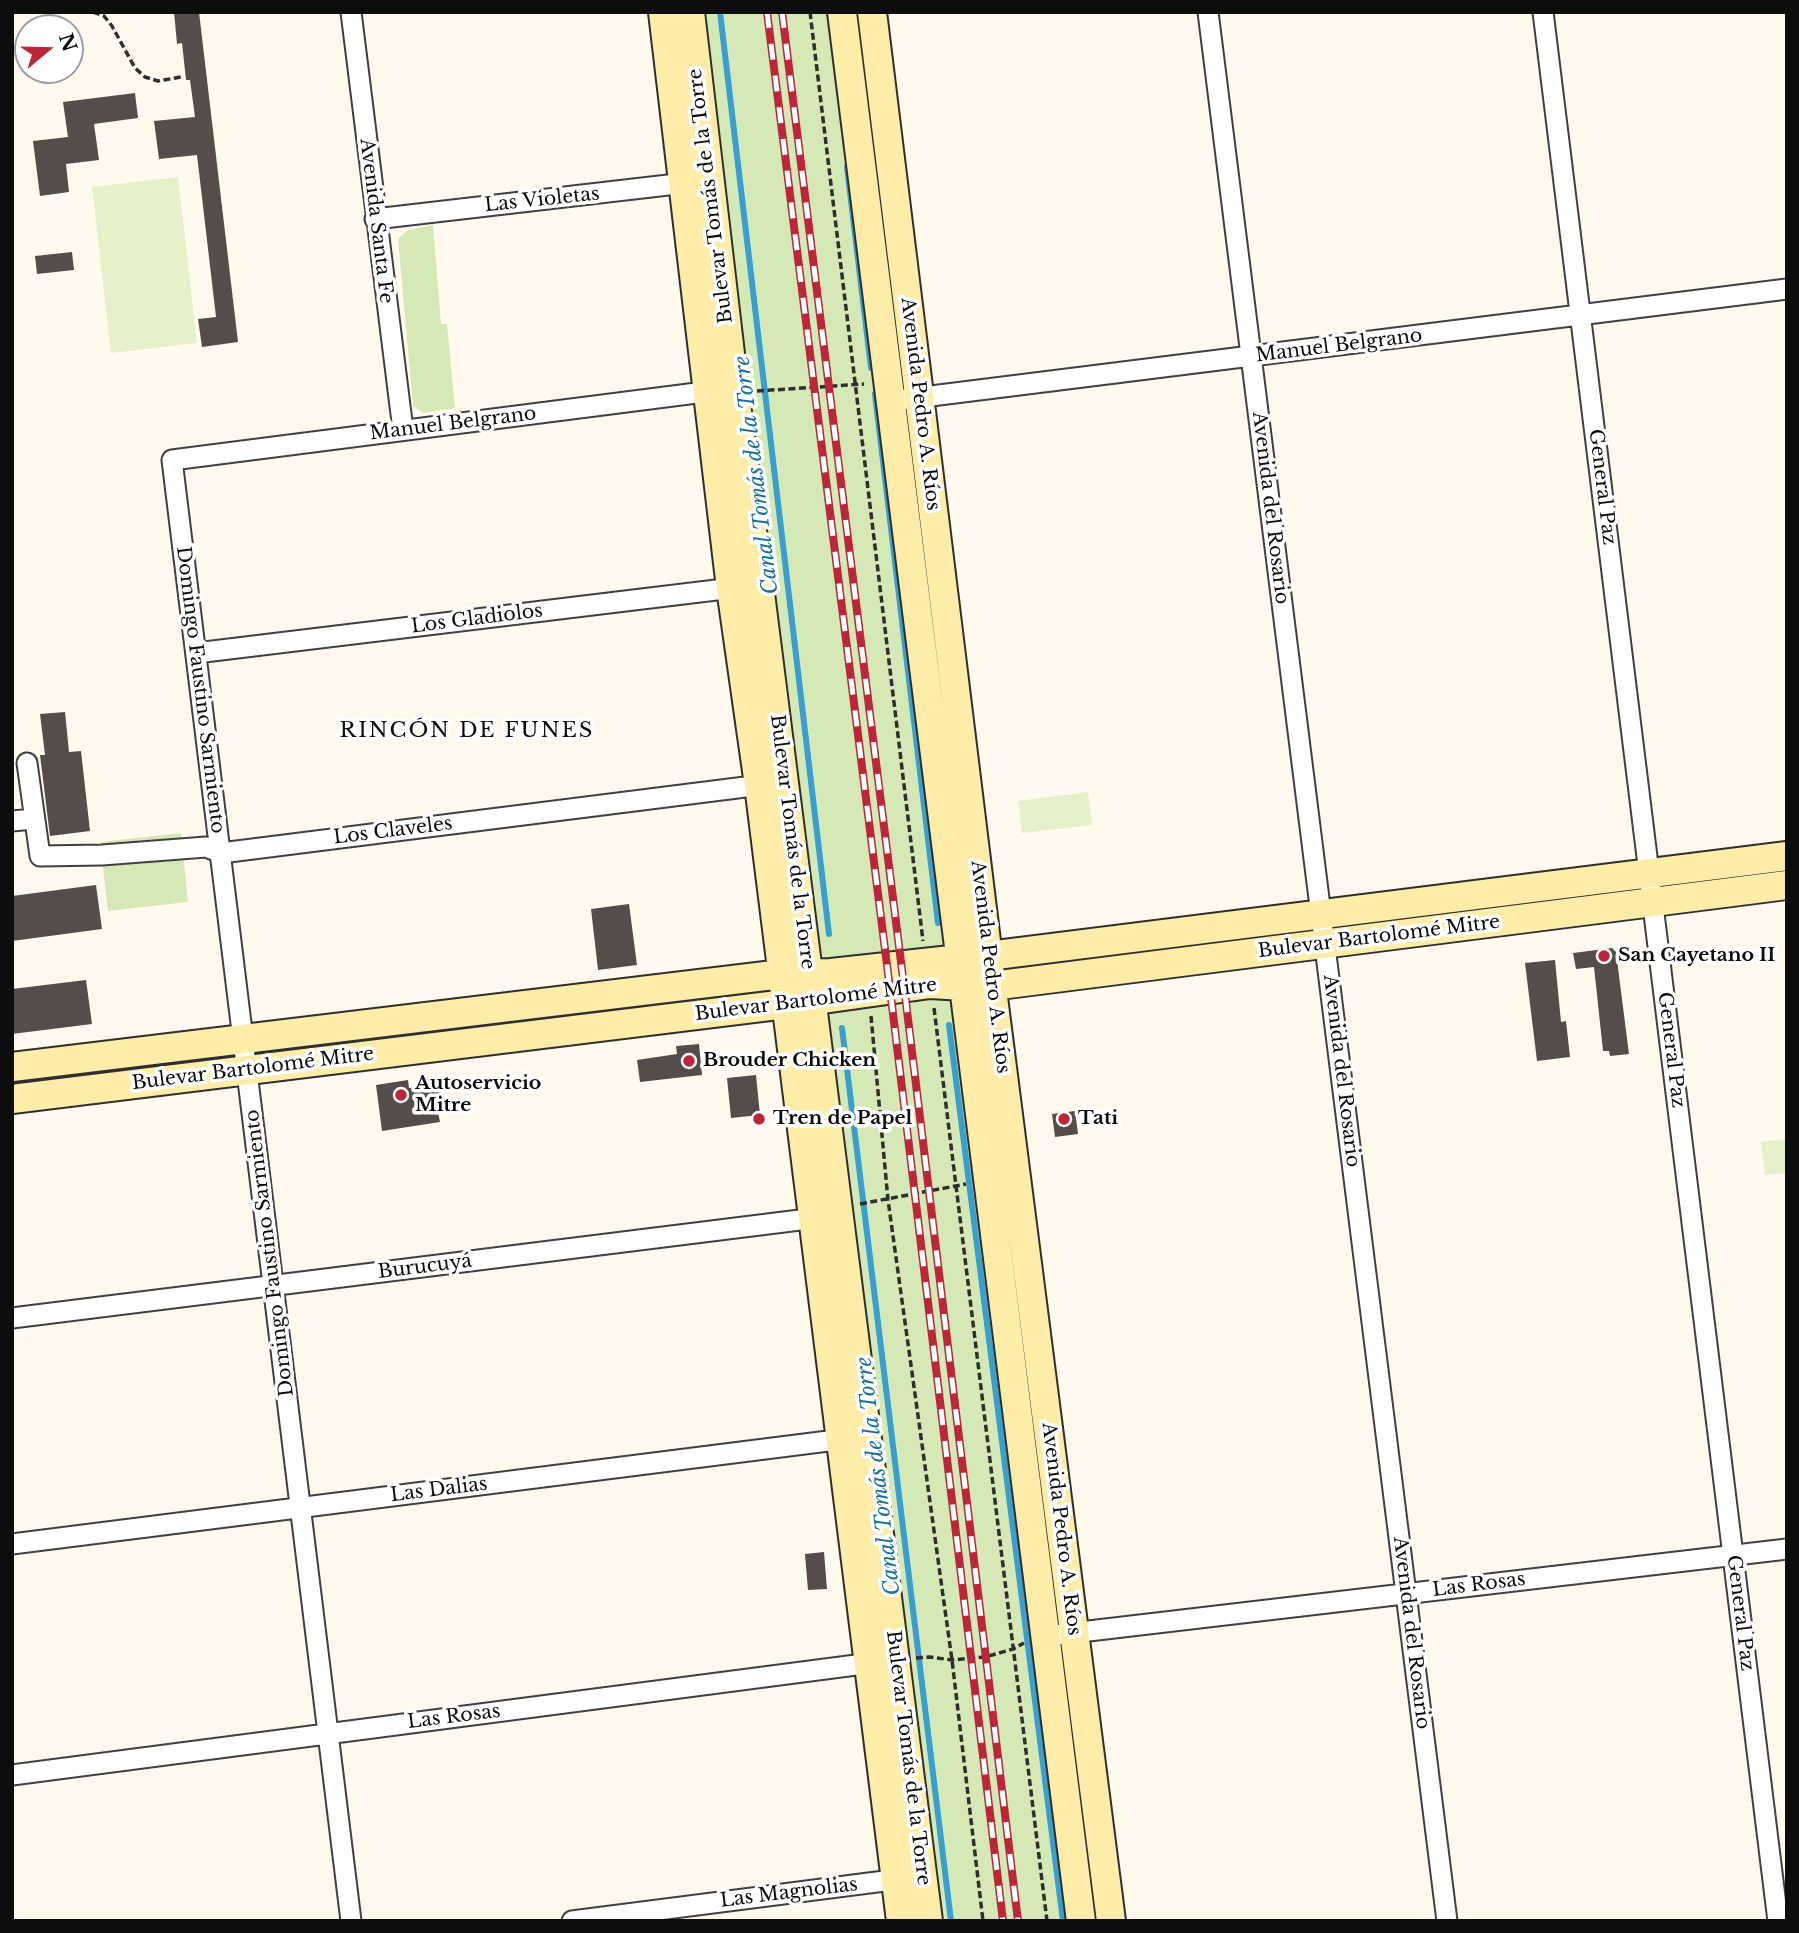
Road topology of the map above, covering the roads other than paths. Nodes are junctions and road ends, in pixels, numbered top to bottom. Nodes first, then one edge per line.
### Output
1 (351, 12) edge
2 (663, 12) edge
3 (690, 12) edge
4 (842, 12) edge
5 (872, 12) edge
6 (1208, 12) edge
7 (1543, 12) edge
8 (696, 182) junction
9 (376, 219) junction
10 (1787, 289) edge
11 (1581, 315) junction
12 (1251, 357) junction
13 (733, 390) junction
14 (890, 391) junction
15 (920, 398) junction
16 (403, 430) junction
17 (172, 460) joint
18 (760, 585) junction
19 (731, 589) junction
20 (195, 653) junction
21 (27, 763) dead end
22 (771, 783) junction
23 (34, 819) junction
24 (12, 821) edge
25 (221, 853) junction
26 (1787, 856) edge
27 (1649, 873) junction
28 (1787, 885) edge
29 (1653, 902) junction
30 (1321, 914) junction
31 (1325, 944) junction
32 (975, 957) junction
33 (964, 986) junction
34 (992, 986) junction
35 (797, 988) junction
36 (244, 1039) junction
37 (12, 1066) edge
38 (247, 1070) junction
39 (12, 1099) edge
40 (836, 1213) junction
41 (274, 1285) junction
42 (12, 1318) edge
43 (854, 1438) junction
44 (300, 1507) junction
45 (12, 1544) edge
46 (1787, 1549) edge
47 (1733, 1556) junction
48 (1406, 1594) junction
49 (1074, 1632) junction
50 (1035, 1640) junction
51 (892, 1660) junction
52 (328, 1734) junction
53 (12, 1775) edge
54 (910, 1878) junction
55 (351, 1921) edge
56 (572, 1921) edge
57 (901, 1921) edge
58 (929, 1921) edge
59 (1081, 1921) edge
60 (1111, 1921) edge
61 (1447, 1921) edge
62 (1778, 1921) edge

1 - 9 street, Avenida Santa Fe
2 - 8 main road, Bulevar Tomás de la Torre
3 - 8 main road, Bulevar Tomás de la Torre
4 - 14 main road, Avenida Pedro A. Ríos
5 - 15 main road, Avenida Pedro A. Ríos
6 - 12 street, Avenida del Rosario
7 - 11 street, General Paz
8 - 9 street, Las Violetas
8 - 13 main road, Bulevar Tomás de la Torre
9 - 16 street, Avenida Santa Fe
10 - 11 street, Manuel Belgrano
11 - 12 street, Manuel Belgrano
11 - 27 street, General Paz
12 - 15 street, Manuel Belgrano
12 - 30 street, Avenida del Rosario
13 - 16 street, Manuel Belgrano
13 - 18 main road, Bulevar Tomás de la Torre
13 - 19 main road, Bulevar Tomás de la Torre
14 - 15 street, Manuel Belgrano
14 - 32 main road, Avenida Pedro A. Ríos
15 - 32 main road, Avenida Pedro A. Ríos
16 - 17 street, Manuel Belgrano
17 - 20 street, Domingo Faustino Sarmiento
18 - 19 street, Los Gladiolos
18 - 22 main road, Bulevar Tomás de la Torre
19 - 20 street, Los Gladiolos
19 - 22 main road, Bulevar Tomás de la Torre
20 - 25 street, Domingo Faustino Sarmiento
21 - 23 street
22 - 25 street, Los Claveles
22 - 35 main road, Bulevar Tomás de la Torre
23 - 24 street
23 - 25 street, Los Claveles
25 - 36 street, Domingo Faustino Sarmiento
26 - 27 main road, Bulevar Bartolomé Mitre
27 - 29 street, General Paz
27 - 30 main road, Bulevar Bartolomé Mitre
28 - 29 main road, Bulevar Bartolomé Mitre
29 - 31 main road, Bulevar Bartolomé Mitre
29 - 47 street, General Paz
30 - 31 street, Avenida del Rosario
30 - 32 main road, Bulevar Bartolomé Mitre
31 - 34 main road, Bulevar Bartolomé Mitre
31 - 48 street, Avenida del Rosario
32 - 33 main road, Avenida Pedro A. Ríos
32 - 34 main road, Avenida Pedro A. Ríos
32 - 35 main road, Bulevar Bartolomé Mitre
33 - 34 main road, Bulevar Bartolomé Mitre
33 - 35 main road, Bulevar Bartolomé Mitre
33 - 50 main road, Avenida Pedro A. Ríos
34 - 49 main road, Avenida Pedro A. Ríos
35 - 36 main road, Bulevar Bartolomé Mitre
35 - 38 main road, Bulevar Bartolomé Mitre
35 - 40 main road, Bulevar Tomás de la Torre
36 - 37 main road, Bulevar Bartolomé Mitre
36 - 38 street, Domingo Faustino Sarmiento
38 - 39 main road, Bulevar Bartolomé Mitre
38 - 41 street, Domingo Faustino Sarmiento
40 - 41 street, Burucuyá
40 - 43 main road, Bulevar Tomás de la Torre
41 - 42 street, Burucuyá
41 - 44 street, Domingo Faustino Sarmiento
43 - 44 street, Las Dalias
43 - 51 main road, Bulevar Tomás de la Torre
44 - 45 street, Las Dalias
44 - 52 street, Domingo Faustino Sarmiento
46 - 47 street, Las Rosas
47 - 48 street, Las Rosas
47 - 62 street, General Paz
48 - 49 street, Las Rosas
48 - 61 street, Avenida del Rosario
49 - 50 street, Las Rosas
49 - 60 main road, Avenida Pedro A. Ríos
50 - 59 main road, Avenida Pedro A. Ríos
51 - 52 street, Las Rosas
51 - 54 main road, Bulevar Tomás de la Torre
52 - 53 street, Las Rosas
52 - 55 street, Domingo Faustino Sarmiento
54 - 56 street, Las Magnolias
54 - 57 main road, Bulevar Tomás de la Torre
54 - 58 main road, Bulevar Tomás de la Torre

